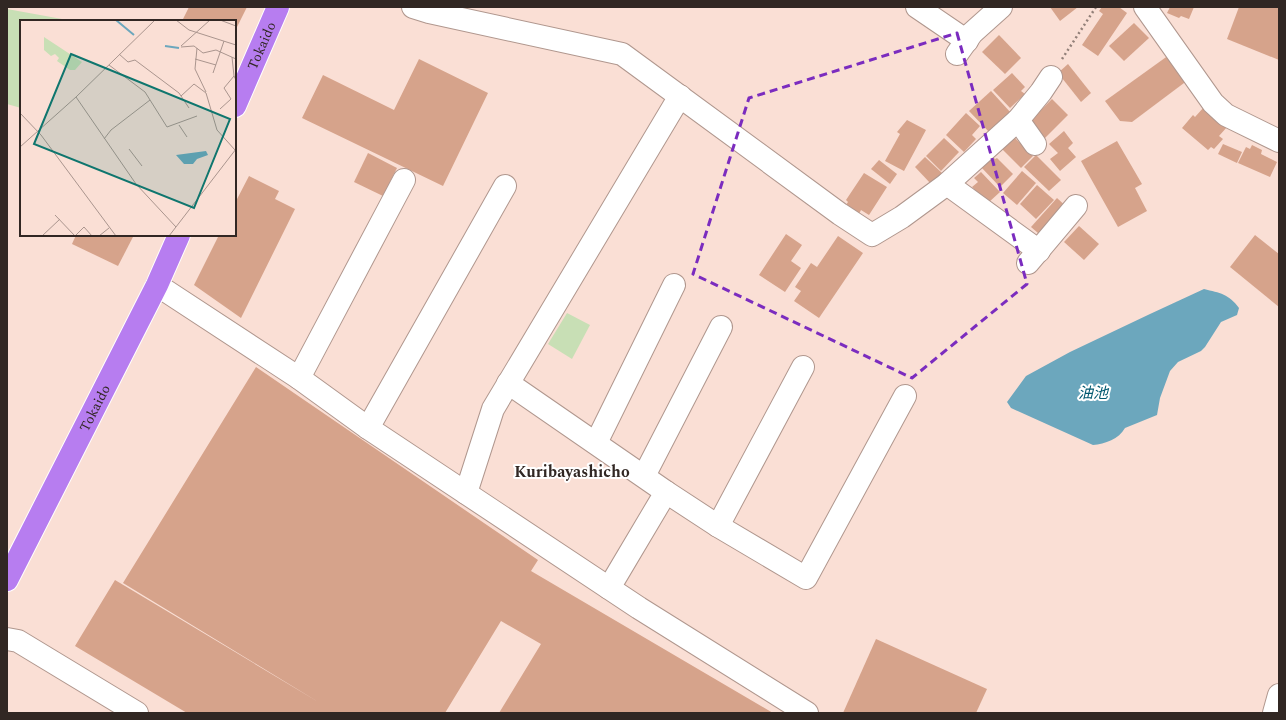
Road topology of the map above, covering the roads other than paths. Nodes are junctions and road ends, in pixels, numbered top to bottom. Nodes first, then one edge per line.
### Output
1 (278, 7) edge
2 (413, 7) edge
3 (917, 7) edge
4 (1001, 7) edge
5 (1144, 7) edge
6 (1051, 77) road end
7 (680, 96) junction
8 (236, 104) edge
9 (1018, 120) junction
10 (1279, 141) edge
11 (1035, 144) dead end
12 (404, 180) dead end
13 (947, 184) junction
14 (505, 186) dead end
15 (1076, 206) dead end
16 (179, 236) edge
17 (157, 285) junction
18 (674, 285) dead end
19 (720, 327) dead end
20 (803, 367) dead end
21 (299, 378) junction
22 (508, 383) junction
23 (905, 396) dead end
24 (368, 428) junction
25 (596, 443) junction
26 (644, 476) junction
27 (666, 492) junction
28 (466, 493) junction
29 (718, 526) junction
30 (7, 580) edge
31 (609, 588) junction
32 (7, 639) edge
33 (1279, 695) edge
34 (136, 713) edge
35 (807, 713) edge
36 (1274, 713) edge

1 - 8 highway, Tokaido
2 - 7 street
3 - 4 street
5 - 10 street
6 - 9 street
7 - 13 street
7 - 22 street
9 - 11 street
9 - 13 street
12 - 21 street
13 - 15 street
14 - 24 street
16 - 17 highway, Tokaido
17 - 21 street
17 - 30 highway, Tokaido
18 - 25 street
19 - 26 street
20 - 29 street
21 - 24 street
22 - 25 street
22 - 28 street
23 - 29 street
24 - 28 street
25 - 26 street
26 - 27 street
27 - 29 street
27 - 31 street
28 - 31 street
31 - 35 street
32 - 34 street
33 - 36 street

